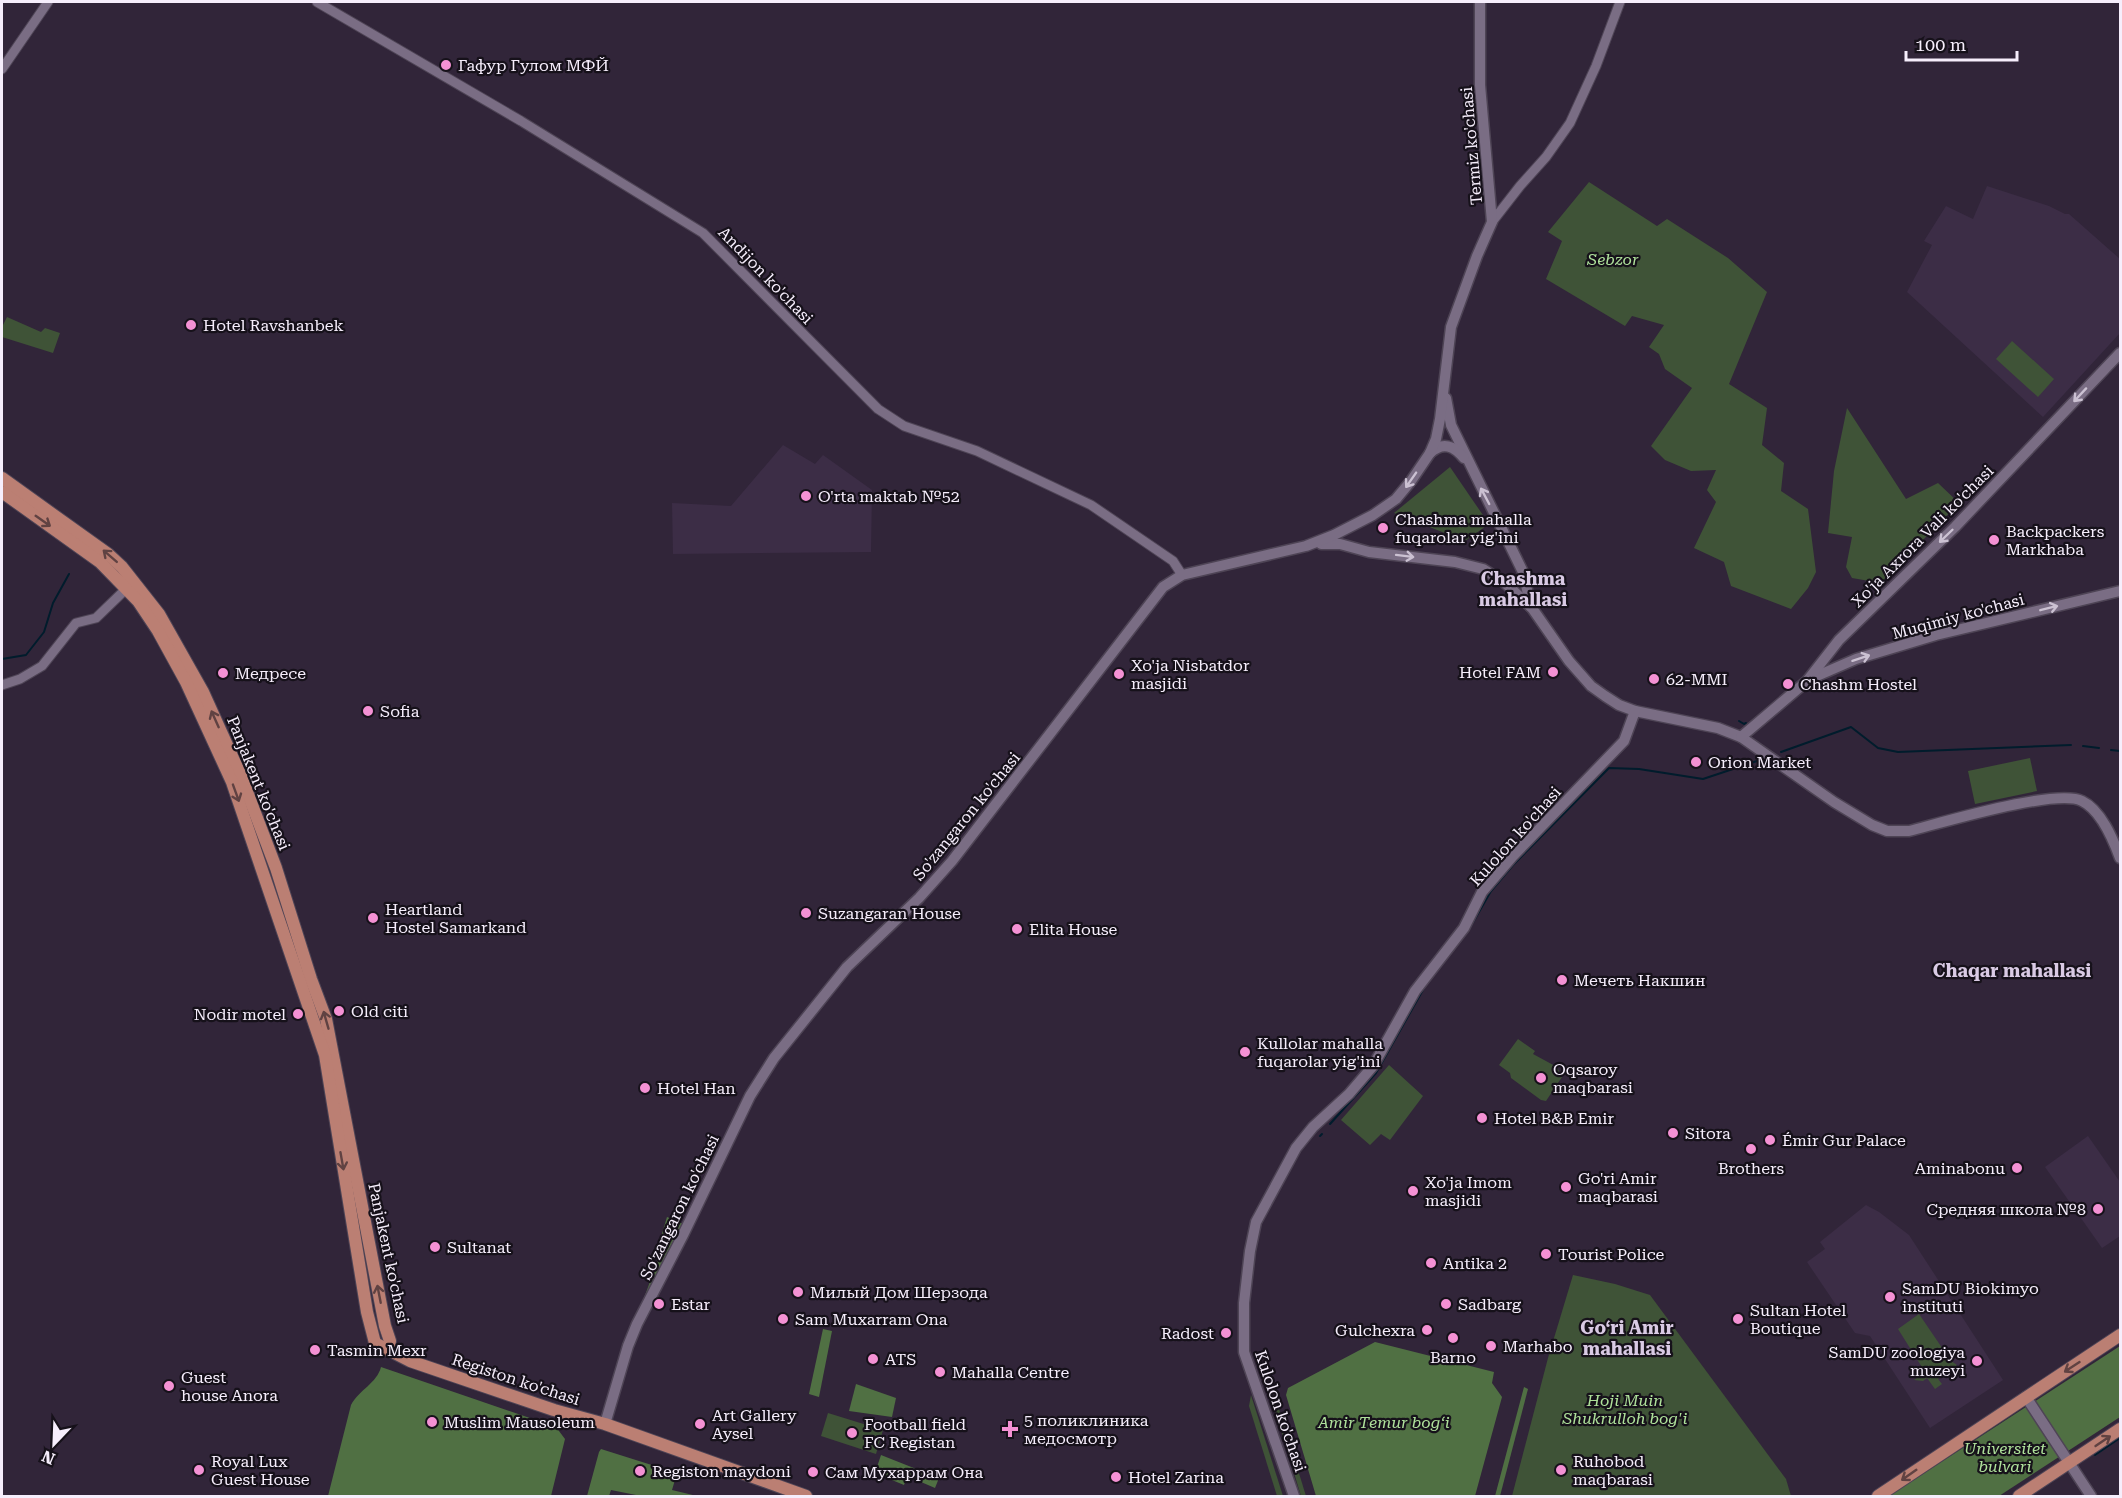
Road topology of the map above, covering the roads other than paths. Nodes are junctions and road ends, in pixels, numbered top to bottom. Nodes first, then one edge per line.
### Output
1 (48, 2) edge
2 (317, 2) edge
3 (1480, 2) edge
4 (1620, 2) edge
5 (2, 69) edge
6 (1492, 222) junction
7 (2121, 353) edge
8 (1444, 388) junction
9 (1430, 453) junction
10 (1469, 466) junction
11 (2, 478) edge
12 (2, 492) edge
13 (1359, 521) junction
14 (1306, 546) junction
15 (1369, 552) junction
16 (1523, 572) junction
17 (1182, 575) junction
18 (1505, 583) junction
19 (127, 588) junction
20 (2121, 591) edge
21 (1532, 608) junction
22 (1807, 681) junction
23 (2, 686) edge
24 (1635, 711) junction
25 (1741, 737) junction
26 (2121, 858) edge
27 (2121, 1335) edge
28 (387, 1350) junction
29 (2026, 1397) junction
30 (605, 1424) junction
31 (2121, 1429) edge
32 (2069, 1464) junction
33 (806, 1497) edge
34 (1294, 1497) edge
35 (1878, 1497) edge
36 (2019, 1497) edge
37 (2091, 1497) edge

1 - 5 street
2 - 17 street, Andijon ko'chasi
3 - 6 main road, Termiz ko'chasi
4 - 6 street
6 - 8 main road, Termiz ko'chasi
7 -> 22 main road, Xo'ja Axrora Vali ko'chasi
8 - 9 main road, So'zangaron ko'chasi
8 - 10 main road
9 - 10 main road
9 -> 13 main road, So'zangaron ko'chasi
16 -> 10 main road
28 -> 11 main road, Panjakent ko'chasi
12 -> 19 main road, Panjakent ko'chasi
13 - 14 main road, So'zangaron ko'chasi
13 - 15 main road
14 - 15 main road
14 - 17 main road, So'zangaron ko'chasi
15 -> 18 main road
16 - 18 main road
16 - 21 main road
17 - 30 main road, So'zangaron ko'chasi
18 - 21 main road
19 - 23 street
19 -> 28 main road, Panjakent ko'chasi
22 -> 20 main road, Muqimiy ko'chasi
21 - 24 main road
22 - 25 main road, Xo'ja Axrora Vali ko'chasi
24 - 25 main road
24 - 34 main road, Kulolon ko'chasi
25 - 26 main road
27 -> 29 main road
28 - 30 main road, Registon ko'chasi
29 - 32 main road
29 -> 35 main road
30 - 33 main road, Registon ko'chasi
32 -> 31 main road
32 - 36 main road
32 - 37 main road

